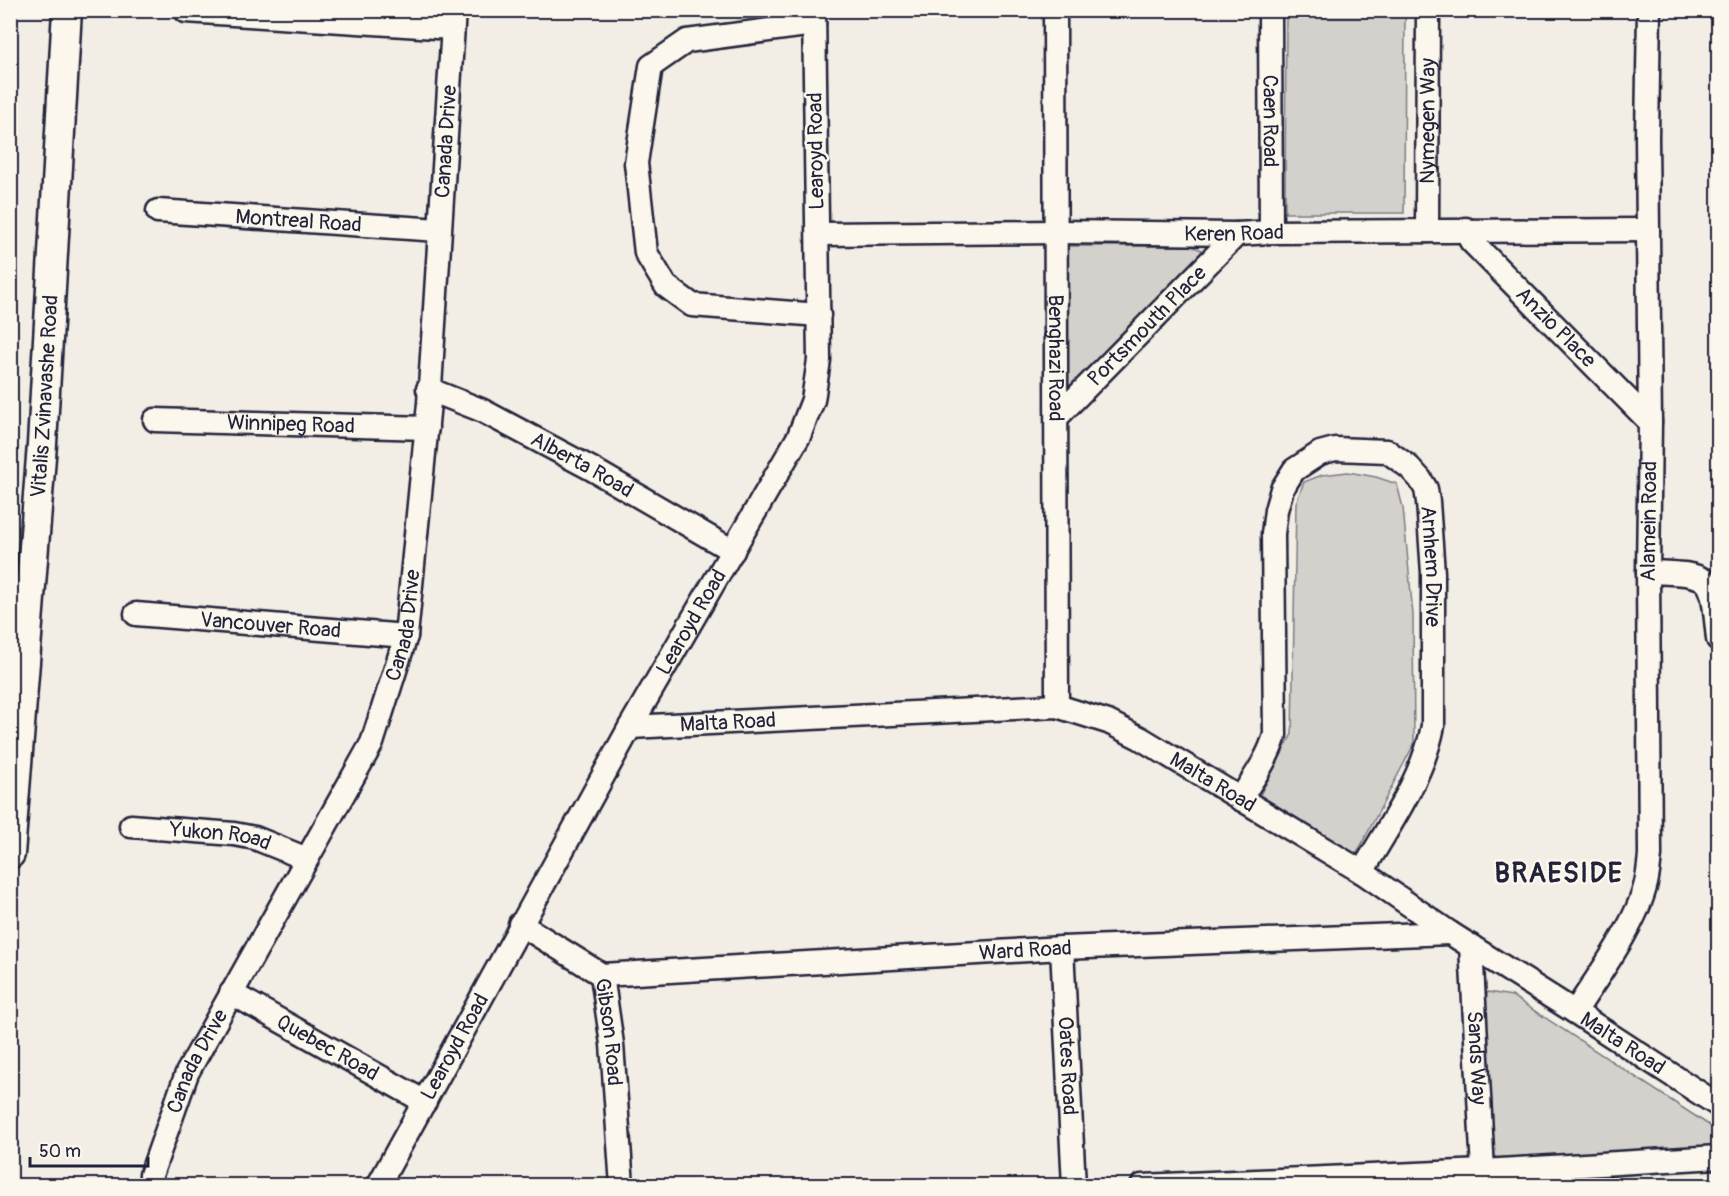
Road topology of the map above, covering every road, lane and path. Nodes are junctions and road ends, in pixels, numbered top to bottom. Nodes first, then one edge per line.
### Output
1 (1055, 10) edge
2 (1270, 10) edge
3 (1428, 10) edge
4 (1649, 10) edge
5 (186, 11) edge
6 (65, 15) edge
7 (814, 17) edge
8 (453, 19) edge
9 (158, 211) dead end
10 (1466, 229) junction
11 (439, 230) junction
12 (1648, 230) junction
13 (1427, 231) junction
14 (1057, 232) junction
15 (1271, 232) junction
16 (818, 234) junction
17 (1237, 234) junction
18 (819, 315) junction
19 (428, 389) junction
20 (1057, 417) junction
21 (155, 420) dead end
22 (1650, 422) junction
23 (426, 428) junction
24 (733, 551) junction
25 (1648, 572) junction
26 (136, 614) dead end
27 (406, 636) junction
28 (1719, 639) edge
29 (1057, 706) junction
30 (630, 727) junction
31 (1240, 800) junction
32 (131, 826) dead end
33 (11, 840) edge
34 (307, 859) junction
35 (1362, 872) junction
36 (520, 924) junction
37 (1450, 933) junction
38 (1471, 946) junction
39 (1062, 948) junction
40 (602, 975) junction
41 (231, 993) junction
42 (1575, 1012) junction
43 (425, 1102) junction
44 (1719, 1105) edge
45 (1719, 1157) edge
46 (1483, 1171) junction
47 (1313, 1181) edge
48 (150, 1185) edge
49 (378, 1185) edge
50 (622, 1185) edge
51 (1074, 1185) edge
52 (1143, 1185) edge

1 - 14 street, Benghazi Road
2 - 15 street, Caen Road
3 - 13 street, Nymegen Way
4 - 12 street, Alamein Road
5 - 8 street
6 - 33 main road, Vitalis Zvinavashe Road
7 - 16 street, Learoyd Road
7 - 18 street
8 - 11 street, Canada Drive
9 - 11 street, Montreal Road
10 - 12 street, Keren Road
10 - 13 street, Keren Road
10 - 22 street, Anzio Place
11 - 19 street, Canada Drive
12 - 22 street, Alamein Road
13 - 15 street, Keren Road
14 - 16 street, Keren Road
14 - 17 street, Keren Road
14 - 20 street, Benghazi Road
15 - 17 street, Keren Road
16 - 18 street, Learoyd Road
17 - 20 street, Portsmouth Place
18 - 24 street, Learoyd Road
19 - 23 street, Canada Drive
19 - 24 street, Alberta Road
20 - 29 street, Benghazi Road
21 - 23 street, Winnipeg Road
22 - 25 street, Alamein Road
23 - 27 street, Canada Drive
24 - 30 street, Learoyd Road
25 - 28 street
25 - 42 street, Alamein Road
26 - 27 street, Vancouver Road
27 - 34 street, Canada Drive
29 - 30 street, Malta Road
29 - 31 street, Malta Road
30 - 36 street, Learoyd Road
31 - 35 street, Malta Road
31 - 35 street, Arnhem Drive
32 - 34 street, Yukon Road
34 - 41 street, Canada Drive
35 - 37 street, Malta Road
36 - 40 street, Gibson Road
36 - 43 street, Learoyd Road
37 - 38 street, Malta Road
37 - 39 street, Ward Road
38 - 42 street, Malta Road
38 - 46 street, Sands Way
39 - 40 street, Ward Road
39 - 51 street, Oates Road
40 - 50 street, Gibson Road
41 - 43 street, Quebec Road
41 - 48 street, Canada Drive
42 - 44 street, Malta Road
43 - 49 street, Learoyd Road
45 - 46 street
46 - 47 street
47 - 52 street

